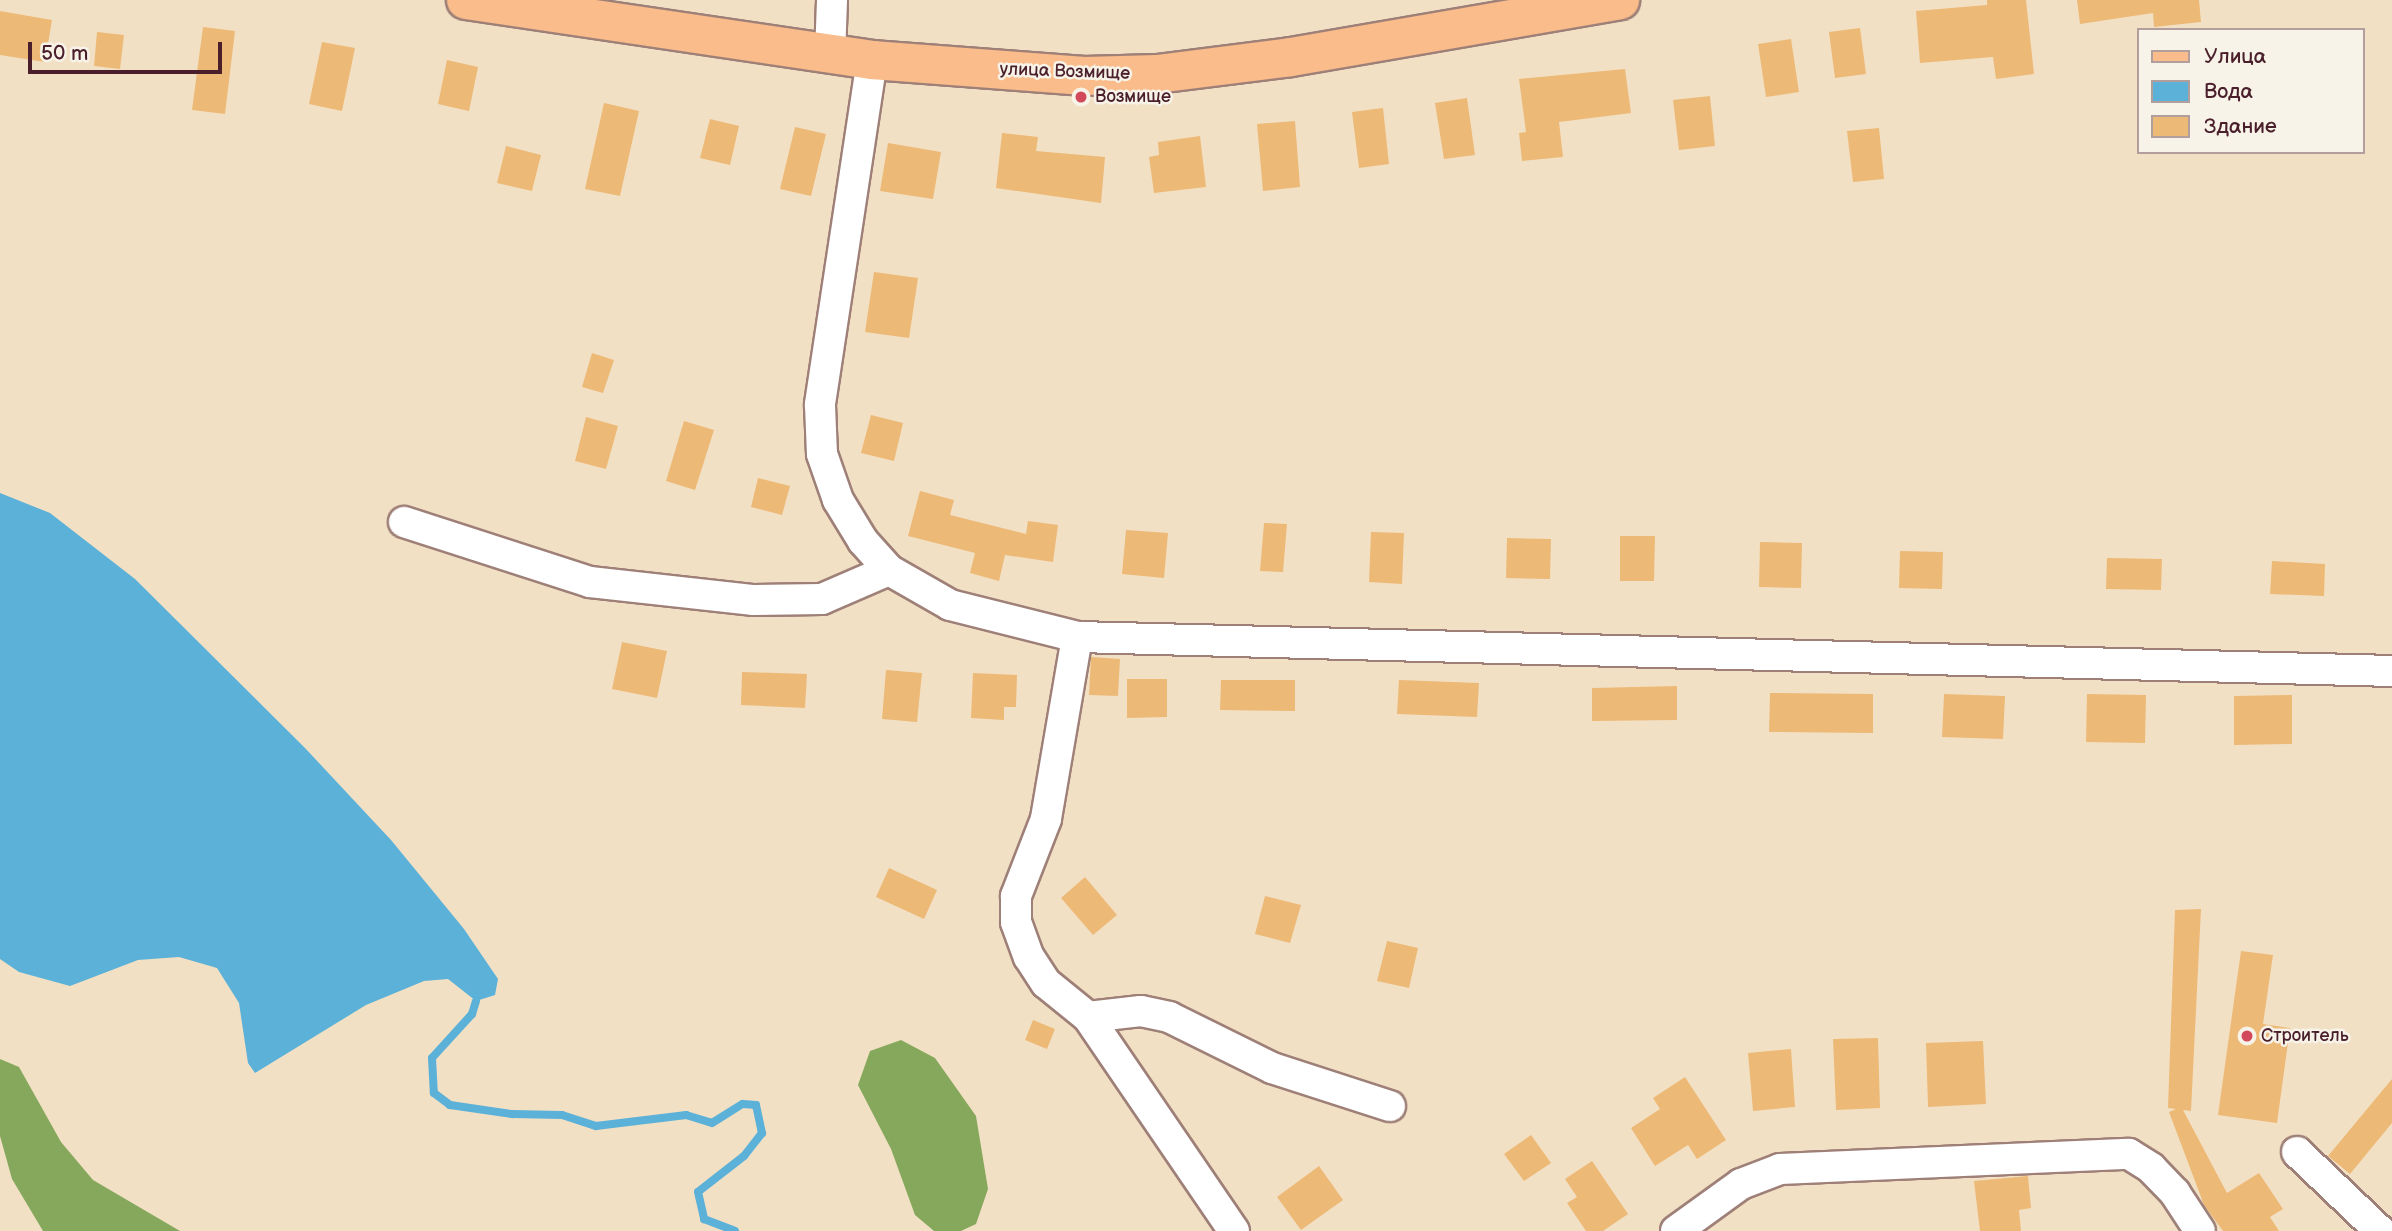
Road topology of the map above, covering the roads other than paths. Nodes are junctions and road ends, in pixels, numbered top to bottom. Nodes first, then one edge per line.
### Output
1 (466, 0) edge
2 (832, 0) edge
3 (1620, 0) edge
4 (830, 55) junction
5 (872, 60) junction
6 (404, 522) dead end
7 (889, 570) junction
8 (1077, 636) junction
9 (2392, 671) edge
10 (1088, 1017) junction
11 (1390, 1106) dead end
12 (2297, 1152) dead end
13 (1234, 1231) edge
14 (1676, 1231) edge
15 (2200, 1231) edge
16 (2380, 1231) edge

1 - 4 main road, улица Возмище
2 - 4 street
3 - 5 main road, улица Возмище
4 - 5 main road, улица Возмище
5 - 7 street
6 - 7 street
7 - 8 street
8 - 9 street
8 - 10 street
10 - 11 street
10 - 13 street
12 - 16 street
14 - 15 street

